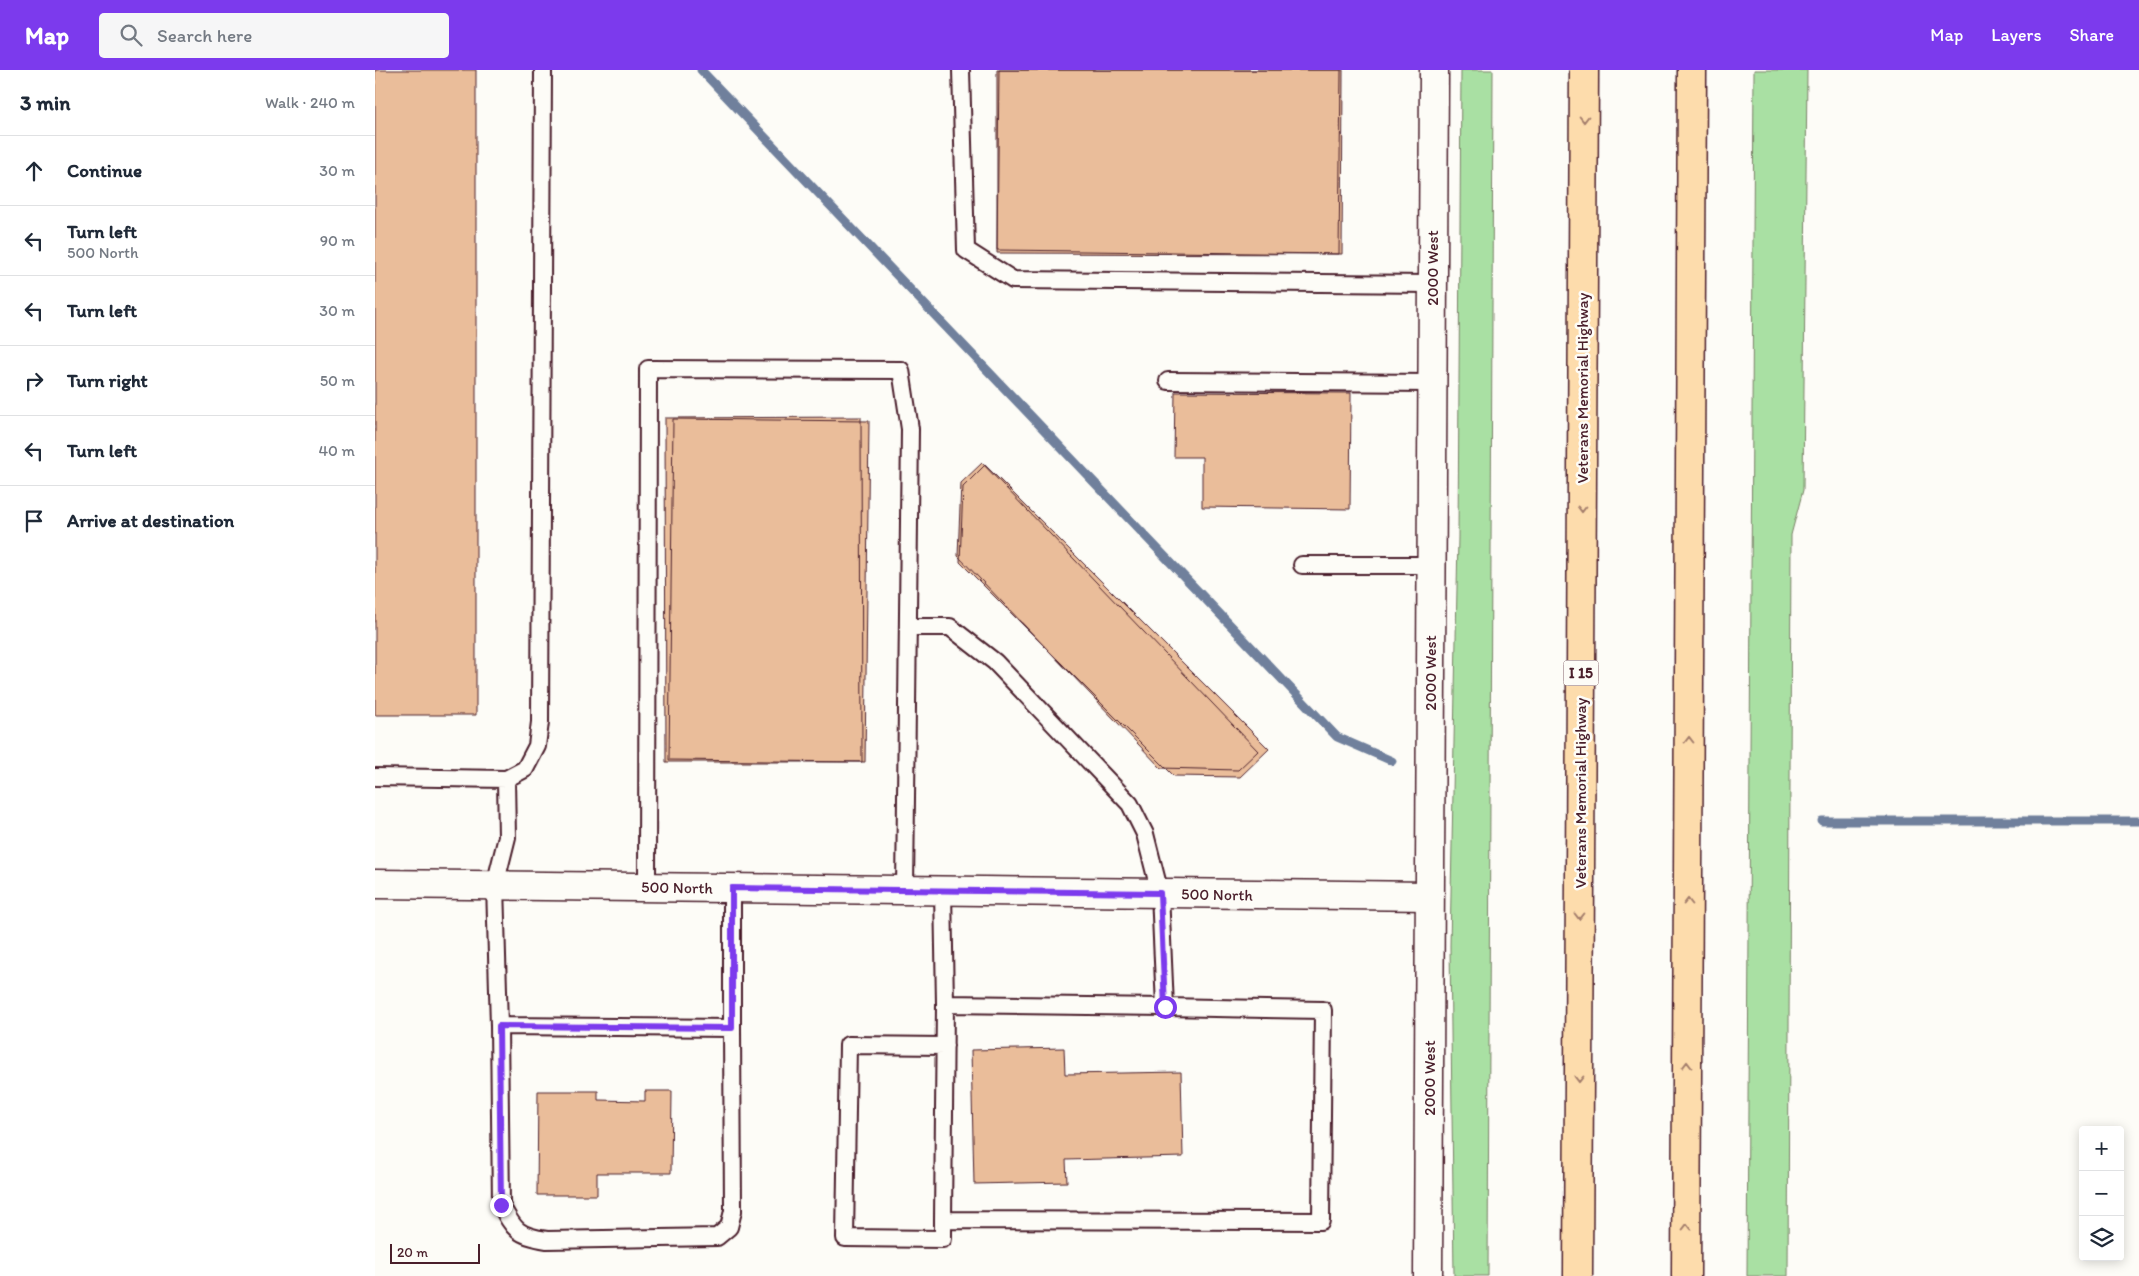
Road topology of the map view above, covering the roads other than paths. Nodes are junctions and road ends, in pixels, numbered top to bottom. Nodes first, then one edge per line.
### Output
1 (543, 70) edge
2 (961, 70) edge
3 (1434, 70) edge
4 (1584, 70) edge
5 (1692, 70) edge
6 (1432, 284) junction
7 (1168, 381) dead end
8 (1432, 383) junction
9 (1302, 565) dead end
10 (1431, 565) junction
11 (908, 627) junction
12 (375, 778) edge
13 (506, 778) junction
14 (375, 884) edge
15 (495, 885) junction
16 (647, 887) junction
17 (732, 888) junction
18 (905, 890) junction
19 (943, 890) junction
20 (1160, 893) junction
21 (1429, 896) junction
22 (945, 1004) junction
23 (1165, 1007) junction
24 (499, 1026) junction
25 (732, 1028) junction
26 (945, 1046) junction
27 (943, 1220) junction
28 (1428, 1276) edge
29 (1578, 1276) edge
30 (1686, 1276) edge

1 - 13 lane
2 - 6 lane
3 - 6 street, 2000 West
4 -> 29 highway, Veterans Memorial Highway / I 15
30 -> 5 highway
6 - 8 street, 2000 West
7 - 8 lane
8 - 10 street, 2000 West
9 - 10 lane
10 - 21 street, 2000 West
11 - 16 lane
11 - 18 lane
11 - 20 lane
12 - 13 lane
13 - 15 lane
14 - 15 street, 500 North
15 - 16 street, 500 North
15 - 24 lane
16 - 17 street, 500 North
17 - 18 street, 500 North
17 - 25 lane
18 - 19 street, 500 North
19 - 20 street, 500 North
19 - 22 lane
20 - 21 street, 500 North
20 - 23 lane
21 - 28 street, 2000 West
22 - 23 lane
22 - 26 lane
23 - 27 lane
24 - 25 lane
24 - 25 lane
26 - 27 lane
26 - 27 lane

